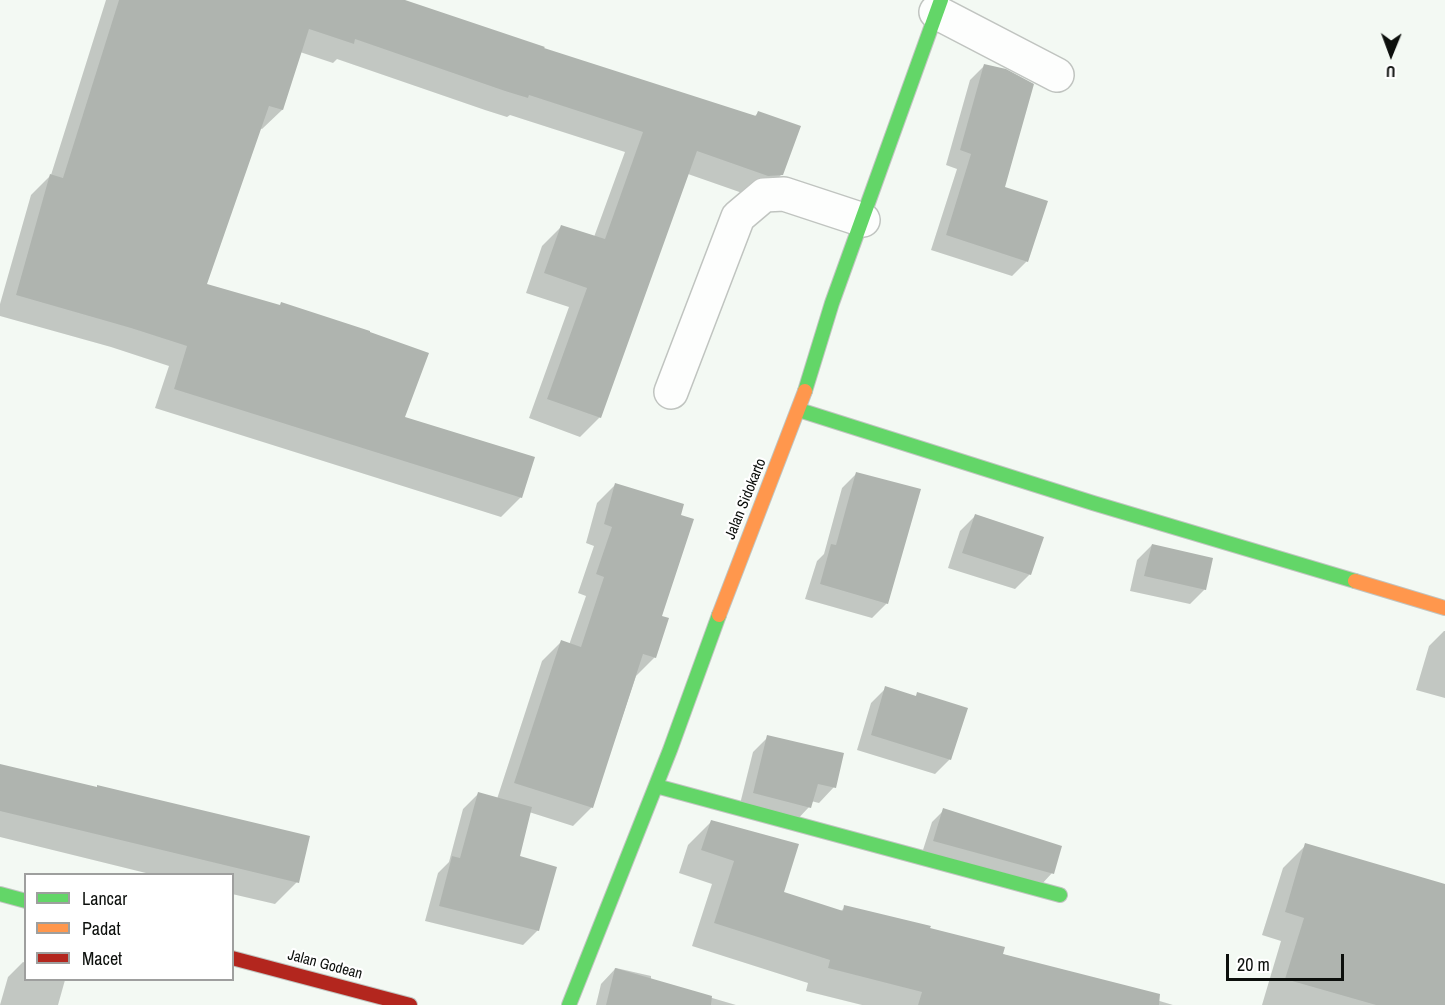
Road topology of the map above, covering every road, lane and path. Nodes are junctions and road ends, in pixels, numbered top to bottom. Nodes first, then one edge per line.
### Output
1 (938, 6) edge
2 (1057, 75) dead end
3 (863, 220) junction
4 (671, 392) dead end
5 (799, 410) junction
6 (1445, 608) edge
7 (656, 786) junction
8 (0, 894) edge
9 (1060, 894) dead end
10 (24, 900) edge
11 (234, 959) edge
12 (410, 1005) edge
13 (569, 1005) edge

1 - 2 street
1 - 3 street, Jalan Sidokarto
3 - 4 street
3 - 5 street, Jalan Sidokarto
5 - 6 street
5 - 7 street, Jalan Sidokarto
7 - 9 street
7 - 13 street, Jalan Sidokarto
8 - 10 street
11 - 12 street, Jalan Godean

